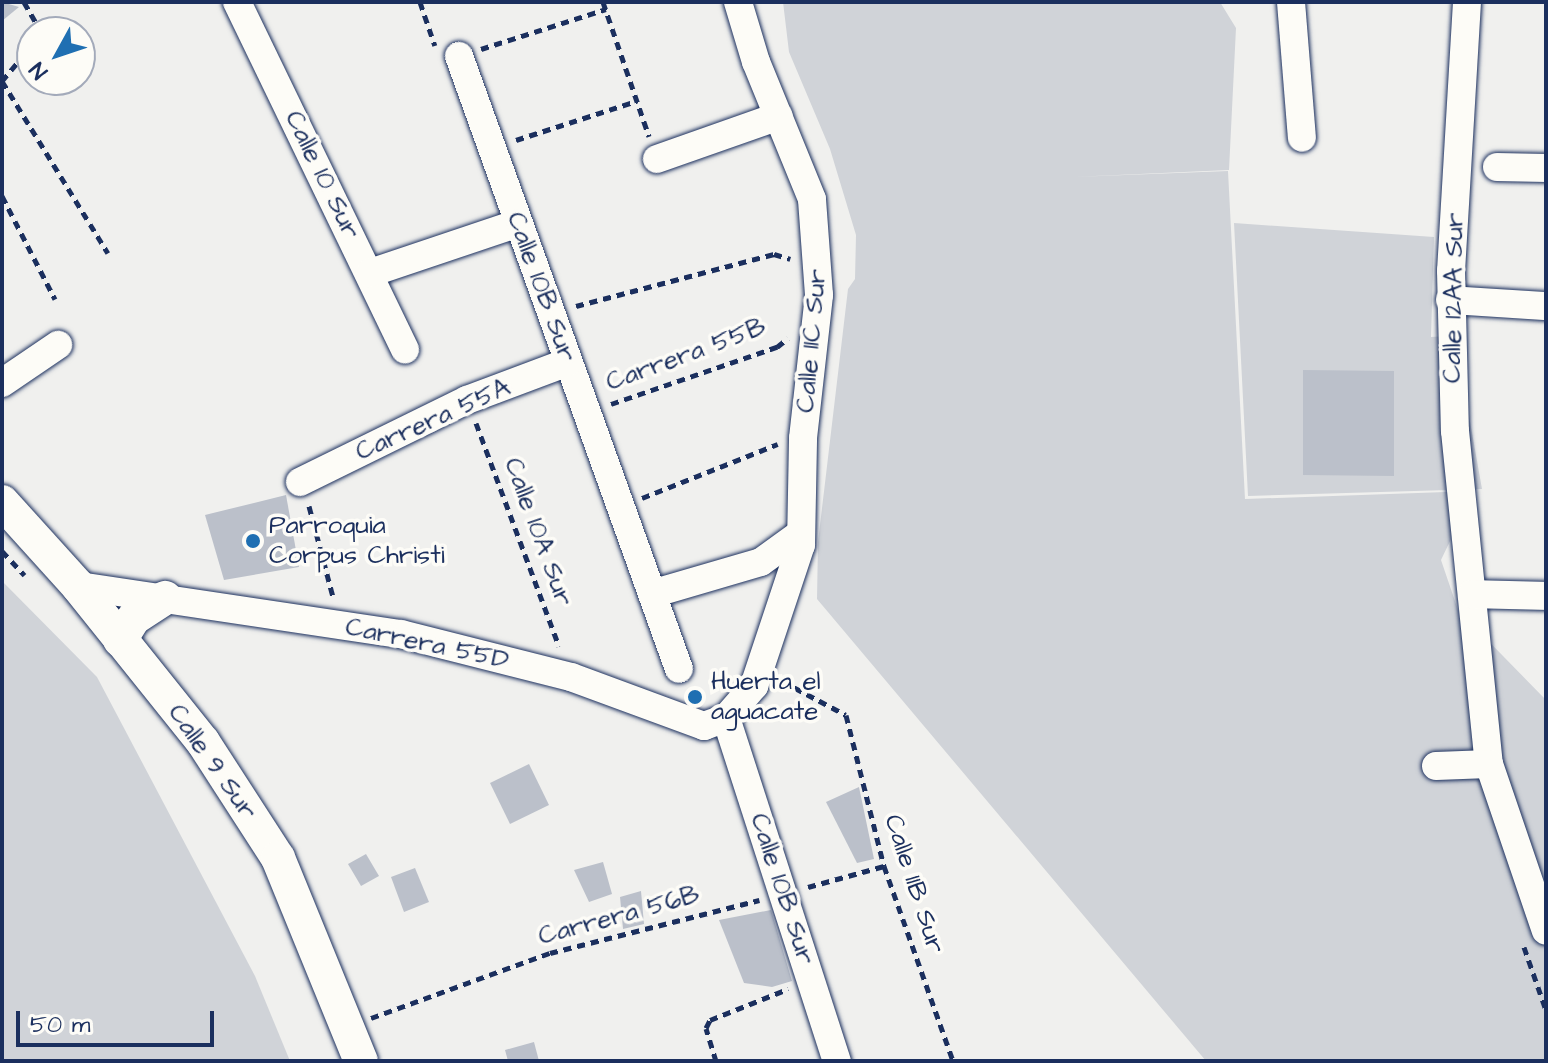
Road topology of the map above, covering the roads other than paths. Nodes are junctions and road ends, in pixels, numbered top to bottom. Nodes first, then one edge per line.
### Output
1 (237, 2) edge
2 (738, 2) edge
3 (1291, 2) edge
4 (1467, 2) edge
5 (459, 56) road end
6 (779, 116) junction
7 (1302, 138) dead end
8 (657, 159) road end
9 (1497, 167) dead end
10 (1546, 168) edge
11 (516, 224) junction
12 (370, 273) junction
13 (1450, 300) junction
14 (1546, 306) edge
15 (58, 345) dead end
16 (405, 350) dead end
17 (568, 362) junction
18 (2, 383) edge
19 (300, 482) dead end
20 (2, 502) edge
21 (801, 533) junction
22 (761, 562) junction
23 (794, 568) junction
24 (78, 586) junction
25 (655, 593) junction
26 (1472, 594) junction
27 (1546, 596) edge
28 (165, 598) junction
29 (120, 640) junction
30 (679, 669) dead end
31 (726, 718) junction
32 (1489, 764) junction
33 (1436, 766) dead end
34 (1546, 931) edge
35 (361, 1061) edge
36 (837, 1061) edge

1 - 12 street, Calle 10 Sur
2 - 6 street, Calle 11C Sur
3 - 7 street
4 - 13 street, Calle 12AA Sur
5 - 11 street, Calle 10B Sur
6 - 8 street
6 - 21 street, Calle 11C Sur
9 - 10 street
11 - 12 street
11 - 17 street, Calle 10B Sur
12 - 16 street, Calle 10 Sur
13 - 14 street
13 - 26 street, Calle 12AA Sur
15 - 18 street
17 - 19 street, Carrera 55A
17 - 25 street, Calle 10B Sur
20 - 24 main road, Calle 9 Sur
21 - 22 street
21 - 23 street, Calle 11C Sur
22 - 23 street
22 - 25 street
23 - 31 street, Calle 11C Sur
24 - 28 street, Carrera 55D
24 - 29 main road, Calle 9 Sur
25 - 30 street, Calle 10B Sur
26 - 27 street
26 - 32 street, Calle 12AA Sur
28 - 29 main road
28 - 31 street, Carrera 55D
29 - 35 main road, Calle 9 Sur
31 - 36 street, Calle 10B Sur
32 - 33 street
32 - 34 street, Calle 12AA Sur

